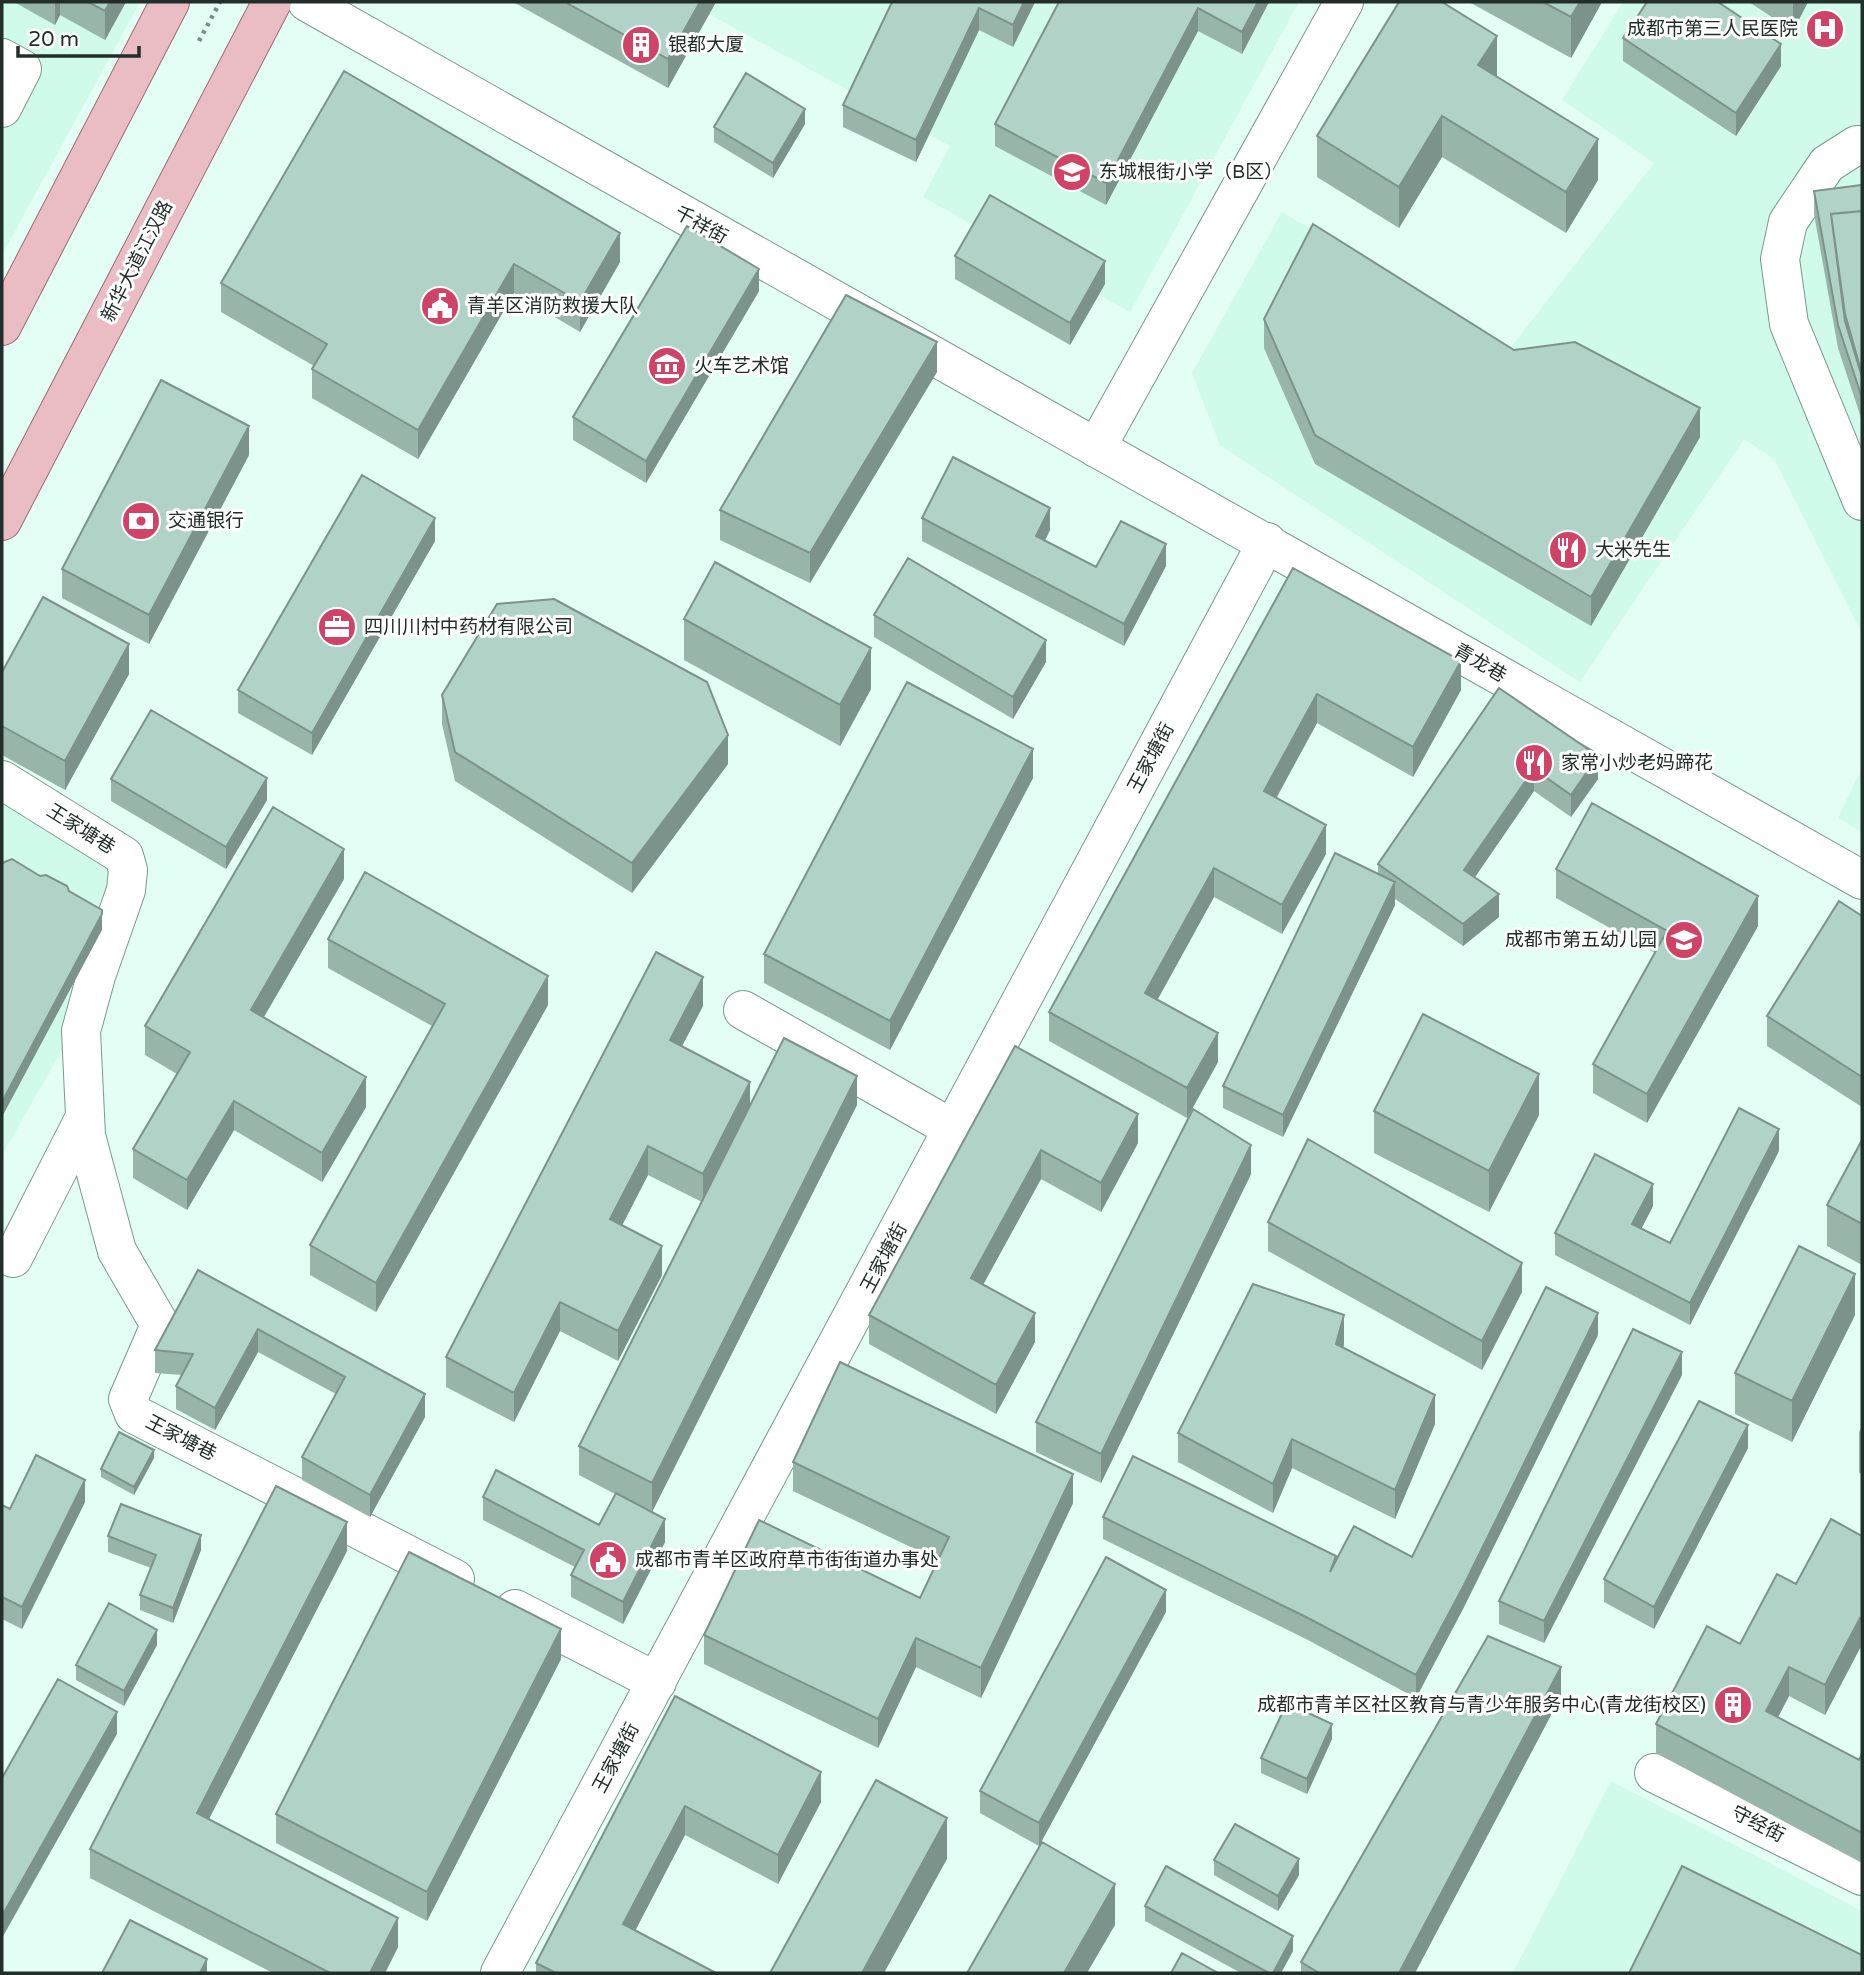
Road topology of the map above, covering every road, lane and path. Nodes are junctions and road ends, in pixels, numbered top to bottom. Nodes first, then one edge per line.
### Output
1 (170, 2) edge
2 (220, 2) edge
3 (272, 2) edge
4 (307, 2) edge
5 (1345, 2) edge
6 (199, 41) dead end
7 (2, 58) edge
8 (2, 108) edge
9 (1862, 145) edge
10 (11, 285) edge
11 (2, 326) edge
12 (1096, 448) junction
13 (1862, 501) edge
14 (2, 521) edge
15 (1267, 542) junction
16 (2, 780) edge
17 (1862, 880) edge
18 (743, 1010) dead end
19 (85, 1117) junction
20 (953, 1129) junction
21 (13, 1258) dead end
22 (657, 1682) junction
23 (1654, 1773) dead end
24 (1862, 1877) edge
25 (500, 1973) edge

1 - 10 main road
2 - 6 path
3 - 14 main road, 新华大道江汉路
4 - 12 street, 千祥街
5 - 12 street
7 - 8 street
9 - 13 street
10 - 11 main road
12 - 15 street, 青龙巷
15 - 17 street, 青龙巷
15 - 20 street, 王家塘街
16 - 19 street, 王家塘巷
18 - 20 street
19 - 21 street
19 - 22 street, 王家塘巷
20 - 22 street, 王家塘街
22 - 25 street, 王家塘街
23 - 24 street, 守经街

